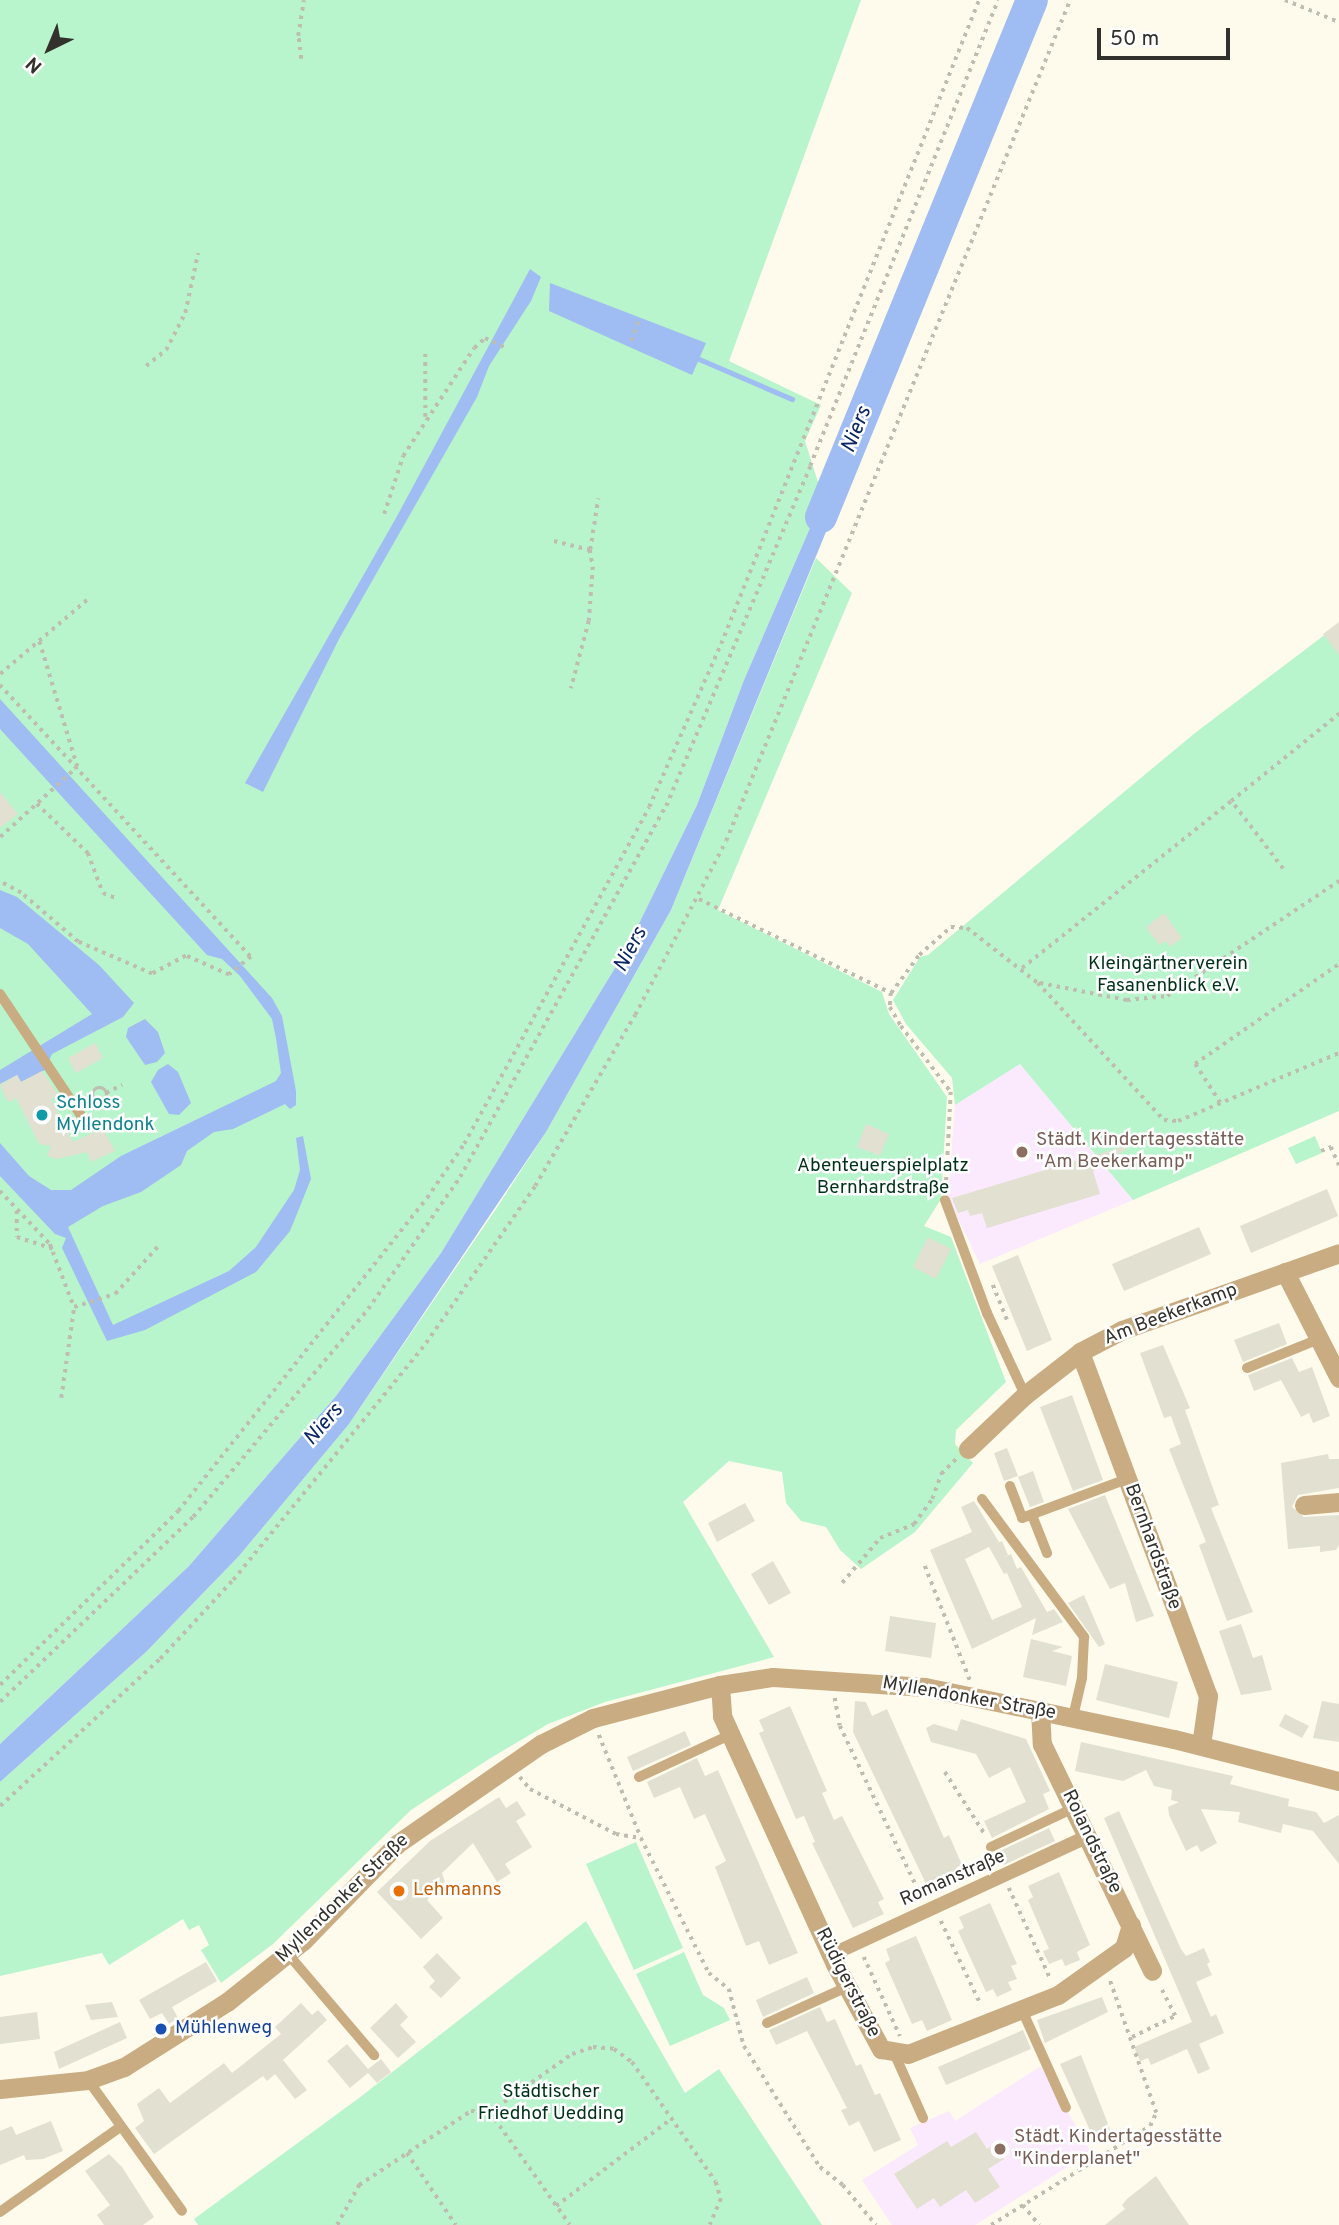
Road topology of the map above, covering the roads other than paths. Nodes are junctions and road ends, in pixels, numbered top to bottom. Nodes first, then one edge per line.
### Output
1 (0, 994) edge
2 (82, 1117) dead end
3 (945, 1200) road end
4 (1339, 1253) edge
5 (1285, 1272) junction
6 (1319, 1339) junction
7 (1080, 1352) junction
8 (1247, 1368) dead end
9 (1339, 1378) edge
10 (1025, 1395) junction
11 (968, 1449) road end
12 (1127, 1479) junction
13 (1010, 1486) dead end
14 (982, 1499) dead end
15 (1339, 1502) edge
16 (1304, 1505) dead end
17 (1032, 1515) junction
18 (1047, 1553) dead end
19 (720, 1685) junction
20 (1040, 1710) junction
21 (1073, 1717) junction
22 (730, 1735) junction
23 (1201, 1745) junction
24 (639, 1777) dead end
25 (1339, 1781) edge
26 (1074, 1808) junction
27 (1089, 1836) junction
28 (991, 1847) dead end
29 (1131, 1925) junction
30 (288, 1954) junction
31 (831, 1955) junction
32 (1152, 1971) road end
33 (847, 1987) junction
34 (1022, 2010) junction
35 (767, 2023) dead end
36 (902, 2054) junction
37 (374, 2055) dead end
38 (88, 2080) junction
39 (0, 2089) edge
40 (1066, 2108) dead end
41 (923, 2118) dead end
42 (120, 2127) junction
43 (0, 2211) edge
44 (182, 2211) dead end

1 - 2 lane
3 - 10 lane
4 - 5 street, Am Beekerkamp
5 - 6 street
5 - 7 street, Am Beekerkamp
6 - 8 lane
6 - 9 street
7 - 10 street, Am Beekerkamp
7 - 12 street, Bernhardstraße
10 - 11 street, Am Beekerkamp
12 - 17 lane
12 - 23 street, Bernhardstraße
13 - 17 lane
14 - 21 lane
15 - 16 street
17 - 18 lane
19 - 20 street, Myllendonker Straße
19 - 22 street, Rüdigerstraße
19 - 30 street, Myllendonker Straße
20 - 21 street, Myllendonker Straße
20 - 26 street, Rolandstraße
21 - 23 street, Myllendonker Straße
22 - 24 lane
22 - 31 street, Rüdigerstraße
23 - 25 street, Myllendonker Straße
26 - 27 street, Rolandstraße
26 - 28 lane
27 - 29 street, Rolandstraße
27 - 31 street, Romanstraße
29 - 32 street, Rolandstraße
29 - 34 street
30 - 37 lane
30 - 38 street, Myllendonker Straße
31 - 33 street, Rüdigerstraße
33 - 35 lane
33 - 36 street, Rüdigerstraße
34 - 36 street
34 - 40 lane
36 - 41 lane
38 - 39 street, Myllendonker Straße
38 - 42 lane
42 - 43 lane
42 - 44 lane

